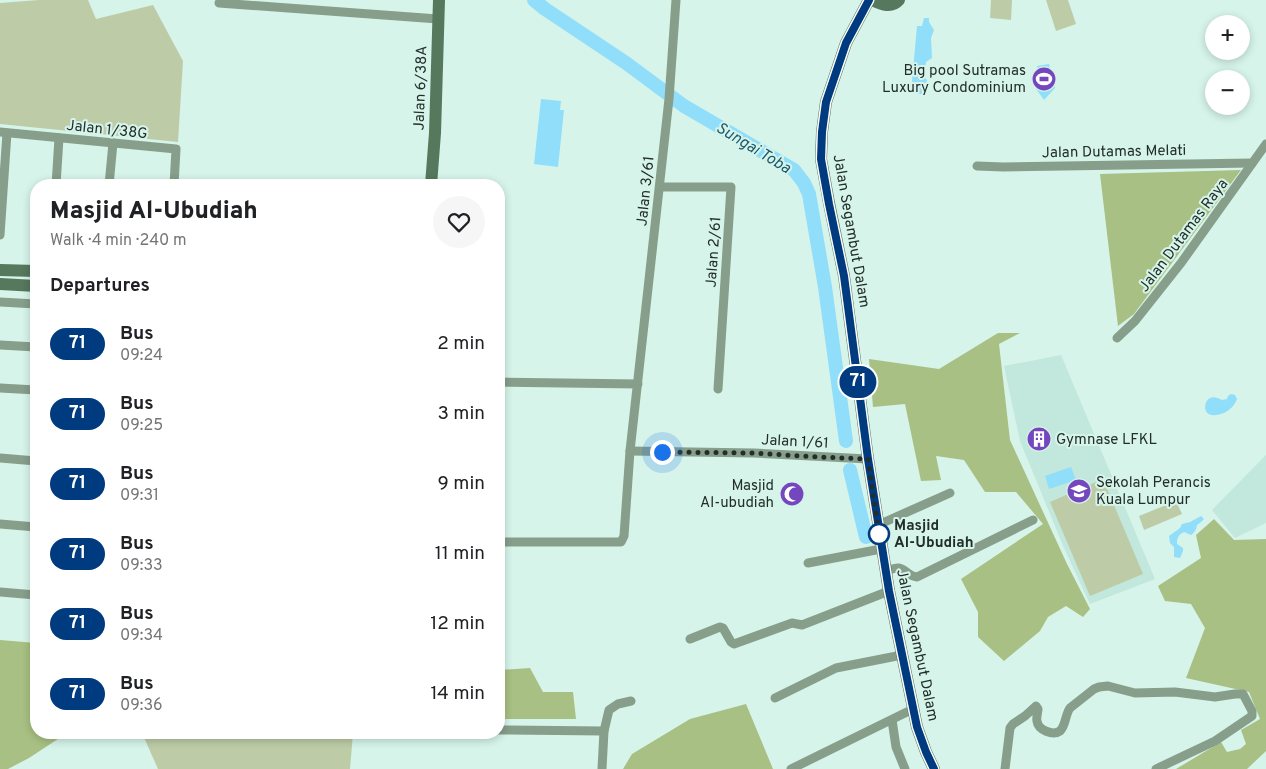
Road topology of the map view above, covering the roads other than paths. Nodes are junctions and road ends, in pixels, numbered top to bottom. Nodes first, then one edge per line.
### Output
1 (439, 0) edge
2 (676, 0) edge
3 (871, 0) edge
4 (899, 0) edge
5 (219, 3) dead end
6 (438, 19) junction
7 (4, 132) edge
8 (59, 138) junction
9 (112, 143) junction
10 (1266, 144) edge
11 (1252, 163) junction
12 (976, 166) dead end
13 (56, 179) edge
14 (109, 179) edge
15 (174, 179) edge
16 (432, 179) edge
17 (660, 187) junction
18 (0, 235) edge
19 (0, 270) edge
20 (30, 271) edge
21 (0, 284) edge
22 (30, 286) edge
23 (0, 302) edge
24 (30, 304) edge
25 (1117, 338) dead end
26 (0, 345) edge
27 (30, 347) edge
28 (505, 382) edge
29 (638, 384) junction
30 (0, 388) edge
31 (30, 390) edge
32 (718, 390) dead end
33 (630, 451) junction
34 (0, 458) edge
35 (868, 459) junction
36 (30, 460) edge
37 (950, 494) dead end
38 (1033, 520) dead end
39 (0, 524) edge
40 (878, 525) junction
41 (30, 526) edge
42 (505, 542) edge
43 (881, 549) junction
44 (808, 563) dead end
45 (886, 571) junction
46 (889, 591) junction
47 (0, 592) edge
48 (30, 594) edge
49 (690, 639) dead end
50 (902, 655) junction
51 (775, 698) dead end
52 (631, 701) dead end
53 (913, 710) junction
54 (892, 720) junction
55 (505, 730) edge
56 (604, 731) junction
57 (602, 769) edge
58 (791, 769) edge
59 (904, 769) edge
60 (934, 769) edge
61 (1005, 769) edge
62 (1156, 769) edge

1 - 6 street, Jalan 6/38A
2 - 17 street, Jalan 3/61
3 - 4 street
3 - 35 street, Jalan Segambut Dalam
5 - 6 street
6 - 16 street, Jalan 6/38A
7 - 8 street, Jalan 1/38G
7 - 18 street
8 - 9 street, Jalan 1/38G
8 - 13 street
9 - 14 street
9 - 15 street, Jalan 1/38G
10 - 11 street, Jalan Dutamas Raya
11 - 12 street, Jalan Dutamas Melati
11 - 25 street, Jalan Dutamas Raya
17 - 29 street, Jalan 3/61
17 - 32 street, Jalan 2/61
19 - 20 street
21 - 22 street
23 - 24 street
26 - 27 street
28 - 29 street
29 - 33 street, Jalan 3/61
30 - 31 street
33 - 35 street, Jalan 1/61
33 - 42 street, Jalan 3/61
34 - 36 street
35 - 40 street, Jalan Segambut Dalam
37 - 40 street
38 - 45 street
39 - 41 street
40 - 43 street, Jalan Segambut Dalam
43 - 44 street
43 - 45 street, Jalan Segambut Dalam
45 - 46 street, Jalan Segambut Dalam
46 - 49 street
46 - 50 street, Jalan Segambut Dalam
47 - 48 street
50 - 51 street
50 - 53 street, Jalan Segambut Dalam
52 - 56 street
53 - 54 street
53 - 60 street, Jalan Segambut Dalam
54 - 58 street
54 - 59 street
55 - 56 street
56 - 57 street
61 - 62 street

